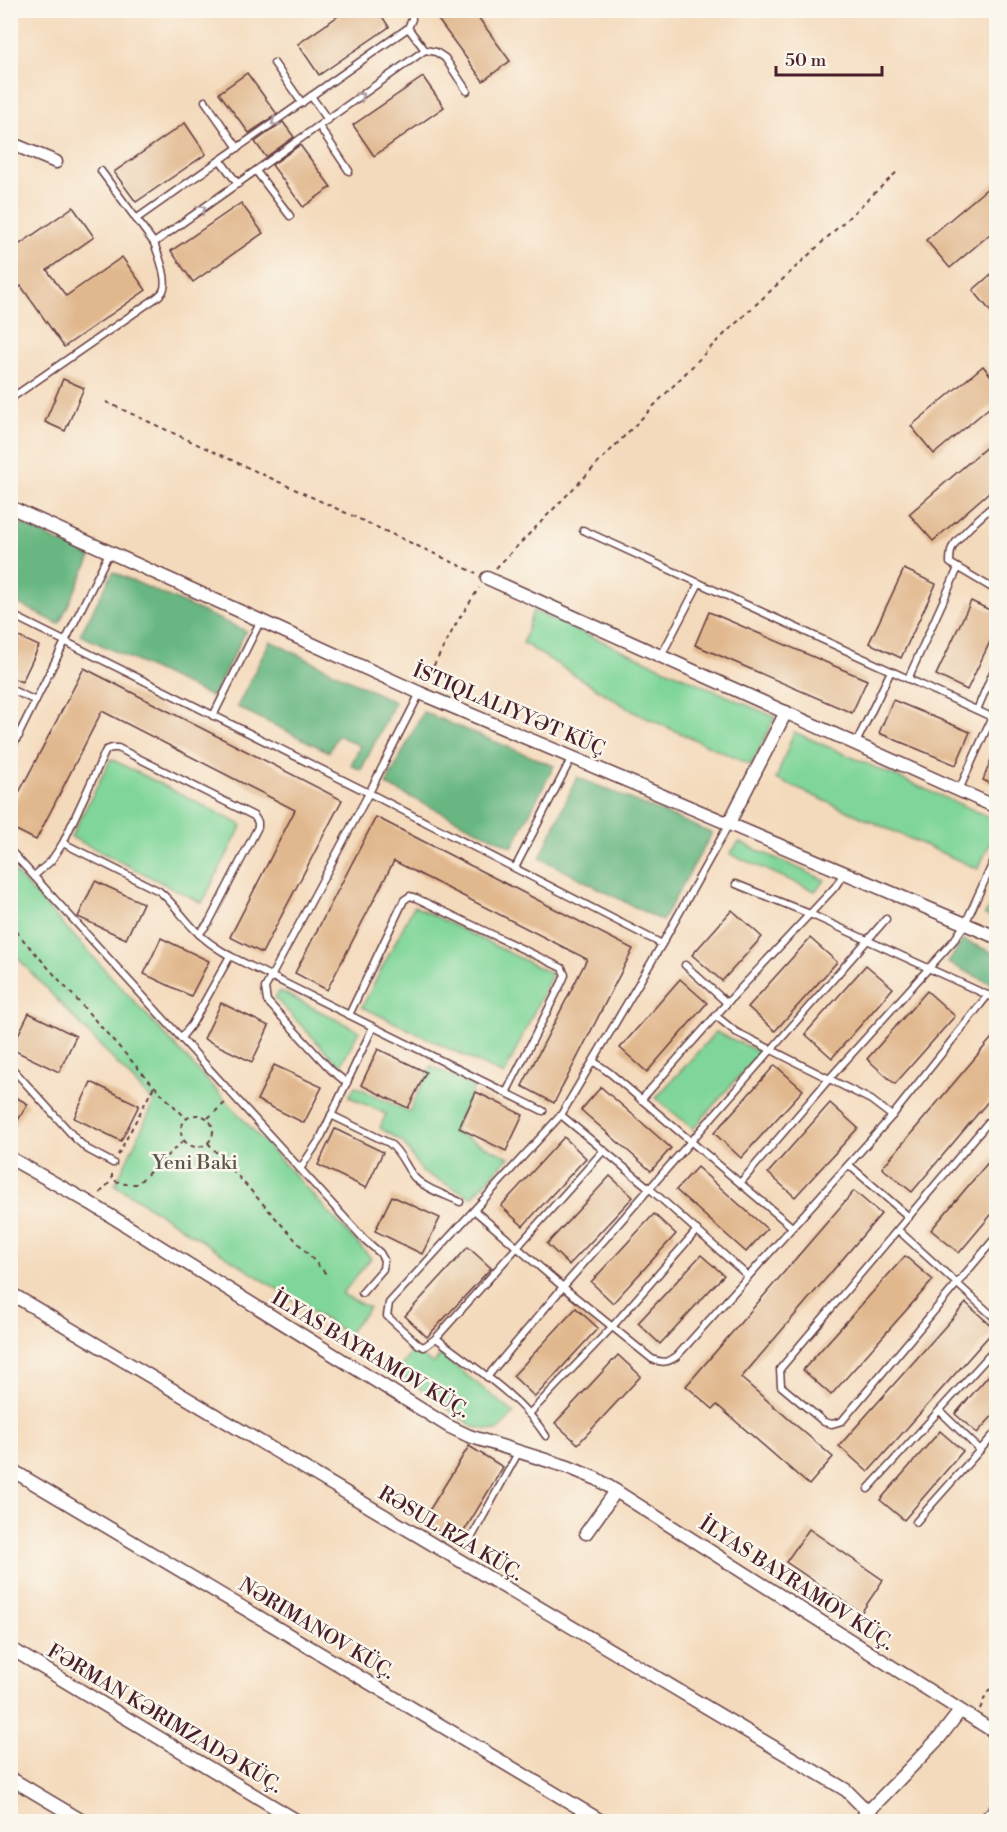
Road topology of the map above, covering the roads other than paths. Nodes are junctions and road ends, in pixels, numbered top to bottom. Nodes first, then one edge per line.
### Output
1 (411, 10) edge
2 (408, 27) junction
3 (426, 50) junction
4 (274, 63) dead end
5 (467, 91) dead end
6 (311, 96) junction
7 (205, 101) dead end
8 (302, 103) junction
9 (328, 120) junction
10 (319, 126) junction
11 (10, 144) edge
12 (238, 148) junction
13 (220, 160) junction
14 (56, 162) dead end
15 (101, 171) dead end
16 (256, 171) junction
17 (349, 171) dead end
18 (238, 184) junction
19 (290, 216) dead end
20 (136, 219) junction
21 (154, 243) junction
22 (10, 399) edge
23 (996, 504) edge
24 (10, 507) edge
25 (583, 530) dead end
26 (109, 552) junction
27 (958, 568) junction
28 (487, 578) road end
29 (996, 580) edge
30 (699, 583) junction
31 (994, 590) edge
32 (10, 614) edge
33 (261, 620) junction
34 (66, 642) junction
35 (661, 657) junction
36 (996, 665) edge
37 (891, 671) junction
38 (908, 679) junction
39 (10, 689) edge
40 (420, 693) junction
41 (36, 701) junction
42 (976, 710) junction
43 (786, 712) junction
44 (213, 716) junction
45 (994, 718) edge
46 (10, 731) edge
47 (19, 736) junction
48 (856, 743) junction
49 (10, 752) edge
50 (572, 757) junction
51 (959, 790) junction
52 (369, 793) junction
53 (996, 807) edge
54 (729, 824) junction
55 (63, 843) junction
56 (10, 850) edge
57 (996, 856) edge
58 (515, 868) junction
59 (844, 873) junction
60 (34, 876) junction
61 (736, 884) dead end
62 (810, 914) junction
63 (886, 919) dead end
64 (965, 924) junction
65 (199, 934) junction
66 (996, 937) edge
67 (867, 940) junction
68 (662, 944) junction
69 (230, 956) junction
70 (685, 965) dead end
71 (928, 967) junction
72 (270, 976) junction
73 (988, 995) junction
74 (996, 999) edge
75 (727, 1003) junction
76 (349, 1015) junction
77 (716, 1016) junction
78 (373, 1027) junction
79 (181, 1038) junction
80 (770, 1049) junction
81 (593, 1062) junction
82 (10, 1066) edge
83 (829, 1079) junction
84 (347, 1083) junction
85 (506, 1093) junction
86 (641, 1100) junction
87 (543, 1111) dead end
88 (331, 1115) junction
89 (561, 1115) junction
90 (892, 1116) junction
91 (996, 1116) edge
92 (691, 1142) junction
93 (604, 1150) junction
94 (12, 1161) edge
95 (113, 1163) road end
96 (849, 1165) junction
97 (300, 1168) junction
98 (741, 1182) junction
99 (649, 1188) junction
100 (460, 1202) dead end
101 (475, 1211) junction
102 (909, 1217) junction
103 (792, 1227) junction
104 (697, 1230) junction
105 (898, 1230) junction
106 (996, 1237) edge
107 (518, 1248) junction
108 (748, 1276) junction
109 (958, 1283) junction
110 (562, 1287) junction
111 (10, 1293) edge
112 (362, 1293) dead end
113 (996, 1317) edge
114 (612, 1327) junction
115 (436, 1338) junction
116 (996, 1348) edge
117 (487, 1377) junction
118 (940, 1411) junction
119 (529, 1414) junction
120 (996, 1432) edge
121 (546, 1436) dead end
122 (980, 1450) junction
123 (518, 1453) junction
124 (10, 1469) edge
125 (868, 1489) dead end
126 (616, 1491) junction
127 (916, 1522) dead end
128 (586, 1533) dead end
129 (469, 1542) dead end
130 (10, 1648) edge
131 (960, 1711) junction
132 (996, 1733) edge
133 (10, 1778) edge
134 (996, 1809) edge
135 (867, 1811) junction
136 (84, 1821) edge
137 (300, 1821) edge
138 (603, 1821) edge
139 (858, 1821) edge
140 (984, 1821) edge

1 - 2 lane
2 - 3 lane
2 - 6 lane
3 - 5 lane
9 -> 3 lane
4 - 8 lane
6 - 8 lane
6 - 9 lane
7 - 12 lane
8 -> 12 lane
9 - 10 lane
10 - 16 lane
10 - 17 lane
11 - 14 street
12 - 13 lane
13 - 18 lane
13 - 20 lane
15 - 20 lane
16 - 18 lane
16 - 19 lane
21 -> 18 lane
20 - 21 lane
21 - 22 lane
23 - 27 lane
24 - 26 street, İSTIQLALIYYƏT KÜÇ
25 - 30 lane
26 - 33 street, İSTIQLALIYYƏT KÜÇ
26 - 34 lane
27 - 31 lane
27 - 38 lane
28 - 35 street
29 - 31 lane
30 - 35 lane
30 - 37 lane
32 - 34 lane
33 - 40 street, İSTIQLALIYYƏT KÜÇ
33 - 44 lane
34 - 41 lane
34 - 44 lane
35 - 43 street
36 - 42 lane
37 - 38 lane
37 - 48 lane
38 - 42 lane
39 - 41 lane
40 - 50 street, İSTIQLALIYYƏT KÜÇ
40 - 52 lane
41 - 47 lane
42 - 45 lane
43 - 48 street
43 - 54 street
44 - 52 lane
45 - 51 lane
46 - 47 lane
47 - 49 lane
48 - 51 street
50 - 54 street, İSTIQLALIYYƏT KÜÇ
50 - 58 lane
51 - 53 street
52 - 58 lane
52 - 72 lane
54 - 59 street, İSTIQLALIYYƏT KÜÇ
54 - 68 lane
55 - 60 lane
55 - 65 lane
55 - 65 lane
56 - 60 lane
57 - 64 lane
58 - 68 lane
59 - 62 lane
59 - 64 street, İSTIQLALIYYƏT KÜÇ
60 - 79 lane
61 - 62 lane
62 - 67 lane
62 - 75 lane
63 - 67 lane
64 - 66 street, İSTIQLALIYYƏT KÜÇ
64 - 71 lane
65 - 69 lane
67 - 71 lane
67 - 80 lane
68 - 81 lane
69 - 72 lane
69 - 79 lane
70 - 75 lane
71 - 73 lane
71 - 83 lane
72 - 76 lane
72 - 84 lane
73 - 74 lane
73 - 90 lane
75 - 77 lane
76 - 78 lane
76 - 85 lane
77 - 80 lane
77 - 86 lane
78 - 84 lane
78 - 85 lane
79 - 97 lane
80 - 83 lane
80 - 92 lane
81 - 86 lane
81 - 89 lane
82 - 95 lane
83 - 90 lane
83 - 98 lane
84 - 88 lane
85 - 87 lane
86 - 92 lane
88 - 97 lane
88 - 100 lane
89 - 93 lane
89 - 101 lane
90 - 96 lane
91 - 102 lane
92 - 98 lane
92 - 99 lane
93 - 99 lane
93 - 107 lane
94 - 123 street, İLYAS BAYRAMOV KÜÇ.
96 - 102 lane
96 - 103 lane
97 - 112 lane
98 - 103 lane
99 - 104 lane
99 - 110 lane
101 - 107 lane
101 - 115 lane
102 - 105 lane
103 - 108 lane
104 - 108 lane
104 - 114 lane
105 - 109 lane
105 - 109 lane
106 - 109 lane
107 - 110 lane
107 - 115 lane
108 - 114 lane
109 - 113 lane
110 - 114 lane
110 - 117 lane
111 - 135 street, RƏSUL RZA KÜÇ.
114 - 119 lane
115 - 117 lane
116 - 118 lane
117 - 119 lane
118 - 122 lane
118 - 125 lane
119 - 121 lane
120 - 122 lane
122 - 127 lane
123 - 126 street, İLYAS BAYRAMOV KÜÇ.
123 - 129 lane
124 - 138 street, NƏRIMANOV KÜÇ.
126 - 128 street
126 - 131 street, İLYAS BAYRAMOV KÜÇ.
130 - 137 street, FƏRMAN KƏRIMZADƏ KÜÇ.
131 - 132 street, İLYAS BAYRAMOV KÜÇ.
131 - 135 street
133 - 136 street
134 - 140 street
135 - 139 street

